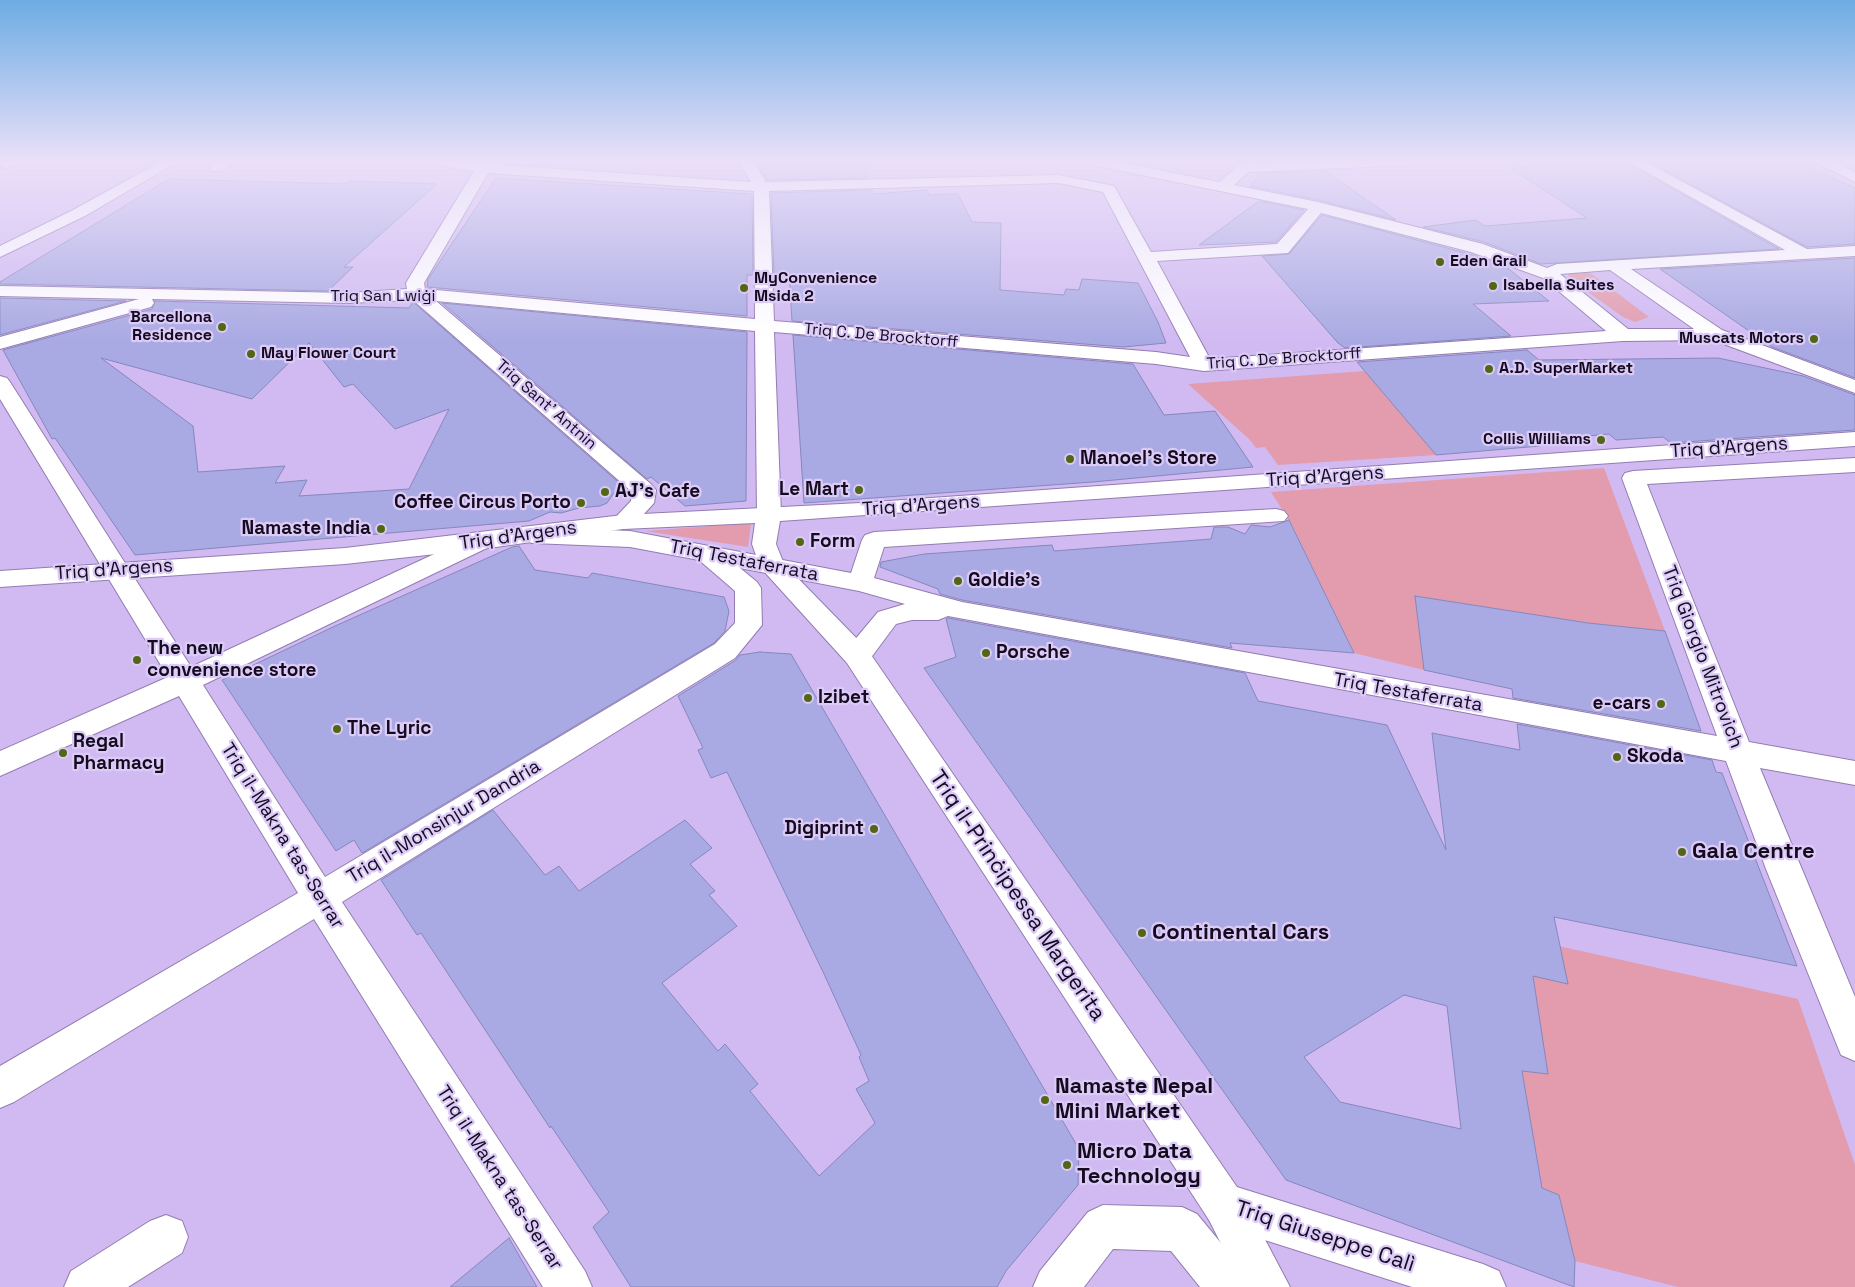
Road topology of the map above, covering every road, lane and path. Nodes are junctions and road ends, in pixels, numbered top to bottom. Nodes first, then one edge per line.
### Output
1 (63, 221) edge
2 (453, 221) edge
3 (762, 221) edge
4 (1125, 221) edge
5 (1306, 221) edge
6 (1374, 221) edge
7 (1745, 221) edge
8 (1855, 251) edge
9 (0, 252) edge
10 (1806, 254) junction
11 (1144, 257) junction
12 (1612, 264) junction
13 (1549, 274) junction
14 (0, 291) edge
15 (417, 294) junction
16 (173, 295) junction
17 (765, 326) junction
18 (1715, 334) junction
19 (1623, 335) junction
20 (0, 343) edge
21 (1204, 365) junction
22 (0, 382) edge
23 (1855, 387) edge
24 (1852, 442) edge
25 (1855, 465) edge
26 (769, 514) junction
27 (1276, 516) dead end
28 (623, 522) junction
29 (523, 535) junction
30 (482, 542) junction
31 (705, 552) junction
32 (773, 567) junction
33 (117, 570) junction
34 (0, 579) edge
35 (860, 583) junction
36 (962, 611) junction
37 (857, 656) junction
38 (186, 680) junction
39 (1738, 753) junction
40 (0, 764) edge
41 (1855, 773) edge
42 (320, 898) junction
43 (1855, 1042) edge
44 (0, 1088) edge
45 (1224, 1205) junction
46 (166, 1237) dead end
47 (87, 1287) edge
48 (569, 1287) edge
49 (1056, 1287) edge
50 (1228, 1287) edge
51 (1267, 1287) edge
52 (1483, 1287) edge

1 - 9 main road
2 - 15 main road
3 - 17 main road, Triq il-Prinċipessa Margerita
4 - 11 main road
5 - 11 main road
6 - 13 main road
7 - 10 main road
8 - 10 main road
10 - 12 main road
11 - 21 main road
12 - 13 main road
12 - 18 main road
13 - 19 main road
14 - 16 main road, Triq San Lwiġi
15 - 16 main road, Triq San Lwiġi
15 - 17 main road, Triq San Lwiġi
15 - 28 main road, Triq Sant' Antnin
16 - 20 main road
17 - 21 main road, Triq C. De Brocktorff
17 - 26 main road, Triq il-Prinċipessa Margerita
18 - 19 main road, Triq C. De Brocktorff
18 - 23 main road
19 - 21 main road, Triq C. De Brocktorff
22 - 33 main road, Triq il-Makna tas-Serrar
24 - 26 main road, Triq d'Argens
25 - 39 main road, Triq Giorgio Mitrovich
26 - 28 main road, Triq d'Argens
26 - 32 main road, Triq il-Prinċipessa Margerita
27 - 35 main road
28 - 29 main road, Triq d'Argens
29 - 30 main road, Triq d'Argens
29 - 31 main road, Triq Testaferrata
30 - 33 main road, Triq d'Argens
30 - 38 main road
31 - 32 main road, Triq Testaferrata
31 - 42 main road, Triq il-Monsinjur Dandria
32 - 35 main road, Triq Testaferrata
32 - 37 main road, Triq il-Prinċipessa Margerita
33 - 34 main road, Triq d'Argens
33 - 38 main road, Triq il-Makna tas-Serrar
35 - 36 main road, Triq Testaferrata
36 - 37 main road, Triq Testaferrata
36 - 39 main road, Triq Testaferrata
37 - 45 main road, Triq il-Prinċipessa Margerita
38 - 40 main road
38 - 42 main road, Triq il-Makna tas-Serrar
39 - 41 main road, Triq Testaferrata
39 - 43 main road, Triq Giorgio Mitrovich
42 - 44 main road, Triq il-Monsinjur Dandria
42 - 48 main road, Triq il-Makna tas-Serrar
45 - 51 main road, Triq il-Prinċipessa Margerita
45 - 52 main road, Triq Giuseppe Calì
46 - 47 main road
49 - 50 main road

